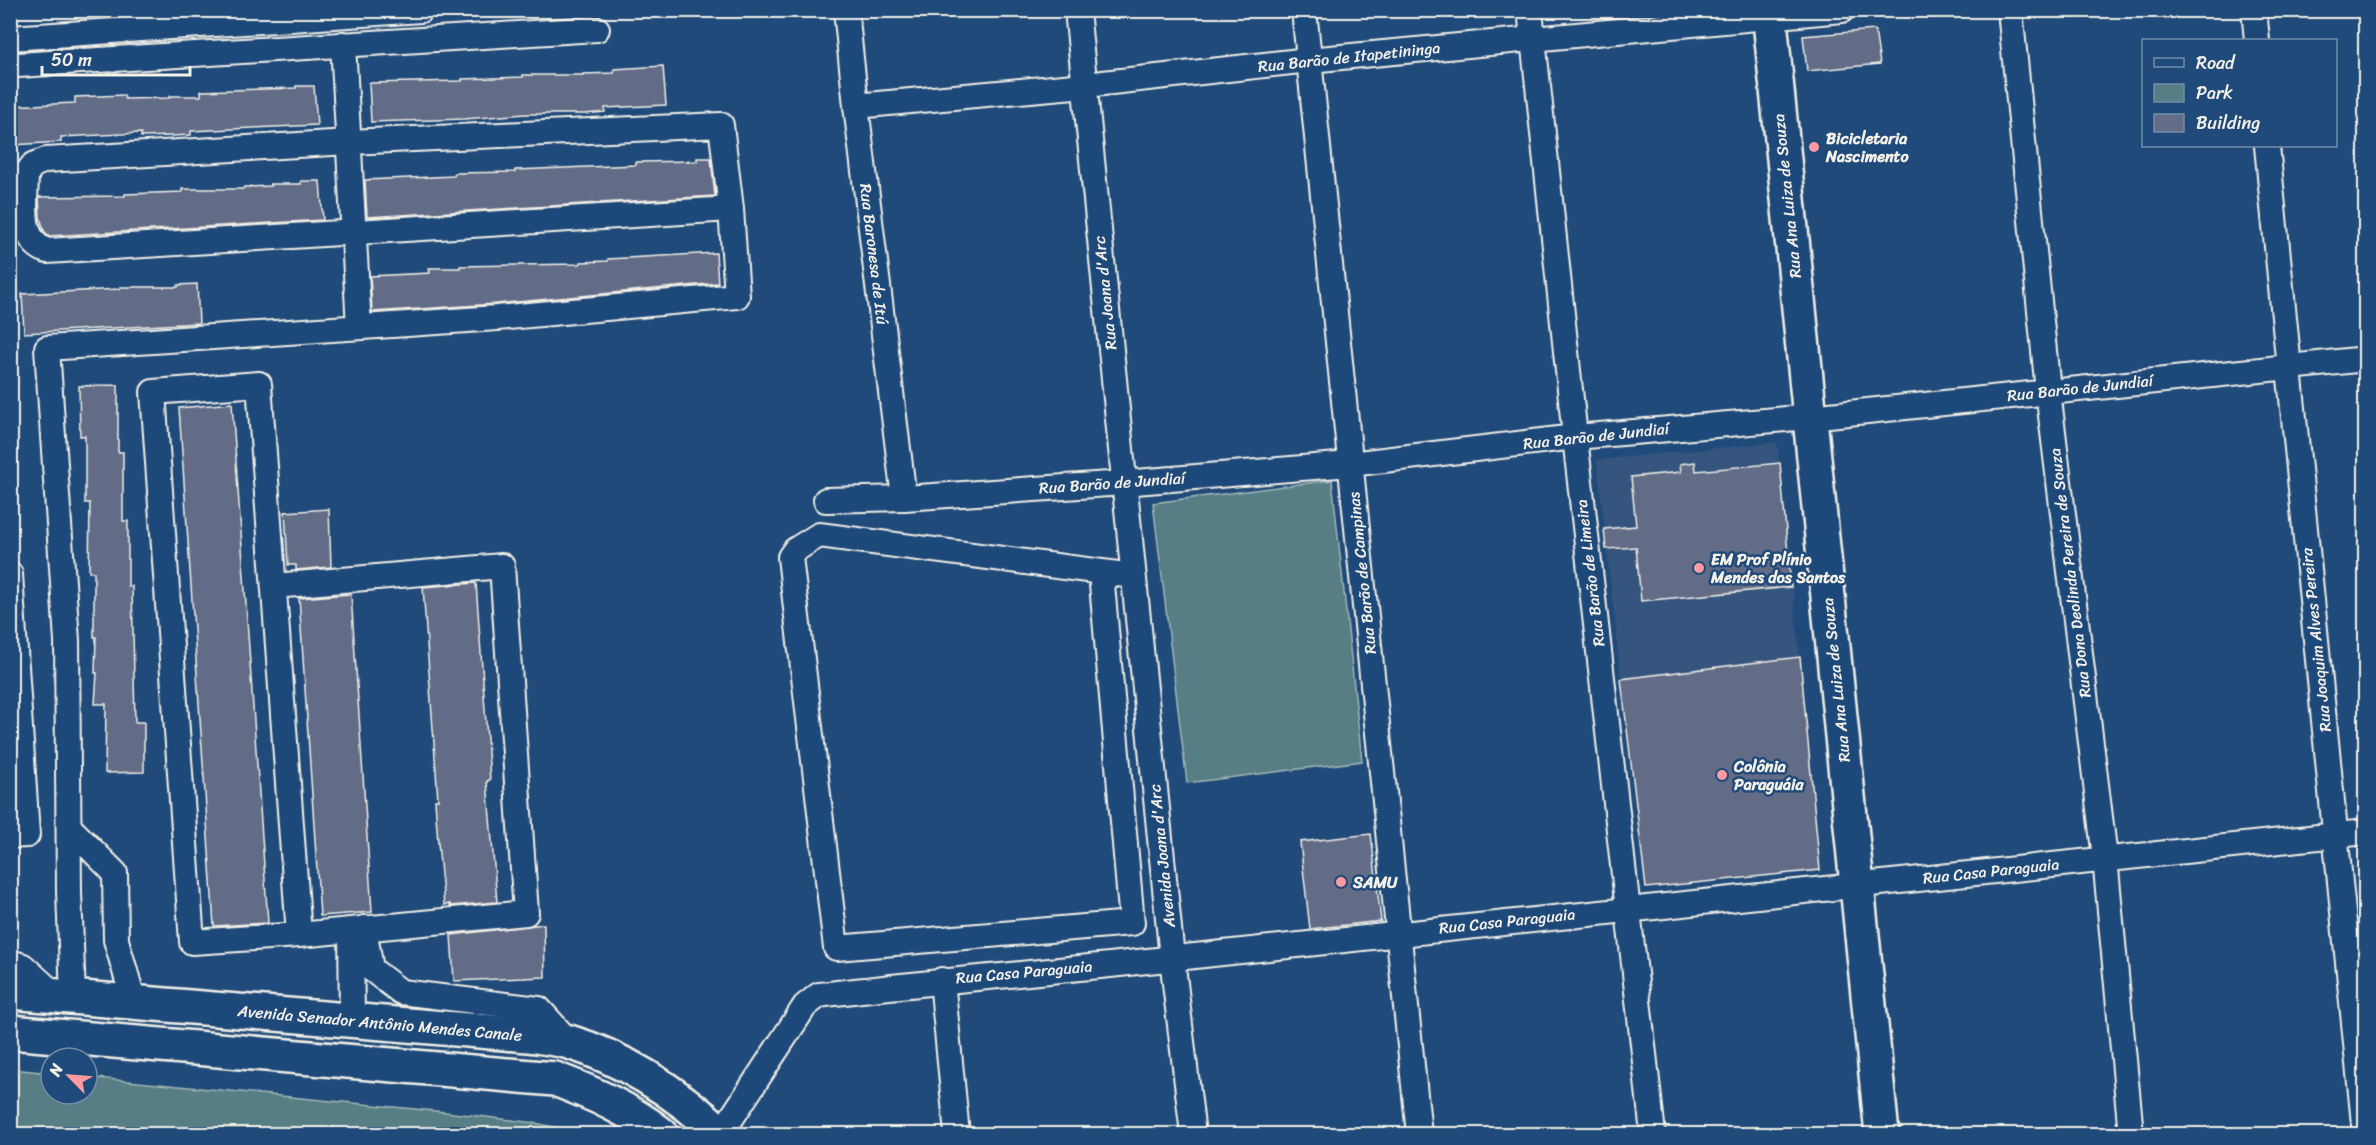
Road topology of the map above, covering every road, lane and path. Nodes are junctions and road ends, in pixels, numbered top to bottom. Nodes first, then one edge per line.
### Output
1 (421, 10) edge
2 (846, 10) edge
3 (1077, 10) edge
4 (1304, 10) edge
5 (1530, 10) edge
6 (1842, 10) edge
7 (2010, 10) edge
8 (2254, 10) edge
9 (1769, 14) edge
10 (597, 29) dead end
11 (10, 38) edge
12 (1533, 38) junction
13 (2257, 39) edge
14 (342, 44) junction
15 (1309, 60) junction
16 (18, 65) dead end
17 (1084, 86) junction
18 (856, 106) junction
19 (349, 142) junction
20 (2267, 147) edge
21 (731, 209) junction
22 (352, 232) junction
23 (359, 327) junction
24 (2366, 359) edge
25 (2289, 366) junction
26 (2048, 391) junction
27 (1810, 417) junction
28 (1575, 437) junction
29 (1350, 464) junction
30 (1124, 483) junction
31 (904, 498) junction
32 (826, 500) dead end
33 (1101, 573) junction
34 (10, 574) edge
35 (1133, 576) junction
36 (274, 586) junction
37 (12, 637) edge
38 (69, 827) junction
39 (2366, 832) edge
40 (2335, 835) junction
41 (10, 836) edge
42 (2105, 858) junction
43 (115, 873) junction
44 (69, 879) junction
45 (1857, 885) junction
46 (1629, 908) junction
47 (358, 929) junction
48 (1399, 932) junction
49 (299, 935) junction
50 (1172, 958) junction
51 (10, 962) edge
52 (942, 980) junction
53 (10, 992) edge
54 (65, 996) junction
55 (134, 1002) junction
56 (281, 1014) junction
57 (352, 1020) junction
58 (10, 1032) edge
59 (568, 1041) junction
60 (277, 1055) junction
61 (661, 1134) edge
62 (722, 1134) edge
63 (957, 1134) edge
64 (1192, 1134) edge
65 (1419, 1134) edge
66 (1653, 1134) edge
67 (1882, 1134) edge
68 (2131, 1134) edge
69 (2365, 1134) edge

1 - 11 street
2 - 18 street, Rua Baronesa de Itú
3 - 17 street, Rua Joana d'Arc
4 - 15 street, Rua Barão de Campinas
5 - 12 street, Rua Barão de Limeira
6 - 9 street, Rua Barão de Itapetininga
7 - 26 street, Rua Dona Deolinda Pereira de Souza
8 - 13 street
9 - 12 street, Rua Barão de Itapetininga
9 - 27 main road, Rua Ana Luiza de Souza
10 - 14 street
12 - 15 street, Rua Barão de Itapetininga
12 - 28 street, Rua Barão de Limeira
14 - 16 street
14 - 19 street
15 - 17 street, Rua Barão de Itapetininga
15 - 29 street, Rua Barão de Campinas
17 - 18 street, Rua Barão de Itapetininga
17 - 30 street, Rua Joana d'Arc
18 - 31 street, Rua Baronesa de Itú
19 - 21 street
19 - 22 street
19 - 22 street
20 - 25 street, Rua Joaquim Alves Pereira
21 - 22 street
21 - 23 street
22 - 23 street
23 - 38 street
24 - 25 street, Rua Barão de Jundiaí
25 - 26 street, Rua Barão de Jundiaí
25 - 40 street, Rua Joaquim Alves Pereira
26 - 27 street, Rua Barão de Jundiaí
26 - 42 street, Rua Dona Deolinda Pereira de Souza
27 - 28 street, Rua Barão de Jundiaí
27 - 45 main road, Rua Ana Luiza de Souza
28 - 29 street, Rua Barão de Jundiaí
28 - 46 street, Rua Barão de Limeira
29 - 30 street, Rua Barão de Jundiaí
29 - 48 street, Rua Barão de Campinas
30 - 31 street, Rua Barão de Jundiaí
30 - 35 street, Rua Joana d'Arc
31 - 32 street, Rua Barão de Jundiaí
33 - 33 street
33 - 35 street
34 - 37 street
35 - 50 street, Avenida Joana d'Arc
36 - 47 street
36 - 49 street
36 - 49 street
37 - 41 street
38 - 43 street
38 - 44 street
39 - 40 street, Rua Casa Paraguaia
40 - 42 street, Rua Casa Paraguaia
40 - 69 street, Rua Joaquim Alves Pereira
42 - 45 street, Rua Casa Paraguaia
42 - 68 street, Rua Dona Deolinda Pereira de Souza
43 - 44 street
43 - 55 street
44 - 54 street
45 - 46 street, Rua Casa Paraguaia
45 - 67 main road, Rua Ana Luiza de Souza
46 - 48 street, Rua Casa Paraguaia
46 - 66 street, Rua Barão de Limeira
47 - 49 street
47 - 57 street
47 - 59 street
48 - 50 street, Rua Casa Paraguaia
48 - 65 street, Rua Barão de Campinas
50 - 52 street, Rua Casa Paraguaia
50 - 64 street, Avenida Joana d'Arc
51 - 54 street
52 - 62 street, Rua Casa Paraguaia
52 - 63 street
53 - 54 main road, Avenida Senador Antônio Mendes Canale
54 - 55 main road, Avenida Senador Antônio Mendes Canale
55 - 56 main road, Avenida Senador Antônio Mendes Canale
56 - 57 main road, Avenida Senador Antônio Mendes Canale
56 - 60 main road
57 - 59 main road, Avenida Senador Antônio Mendes Canale
58 - 60 main road
59 - 62 main road, Avenida Senador Antônio Mendes Canale
60 - 61 main road

